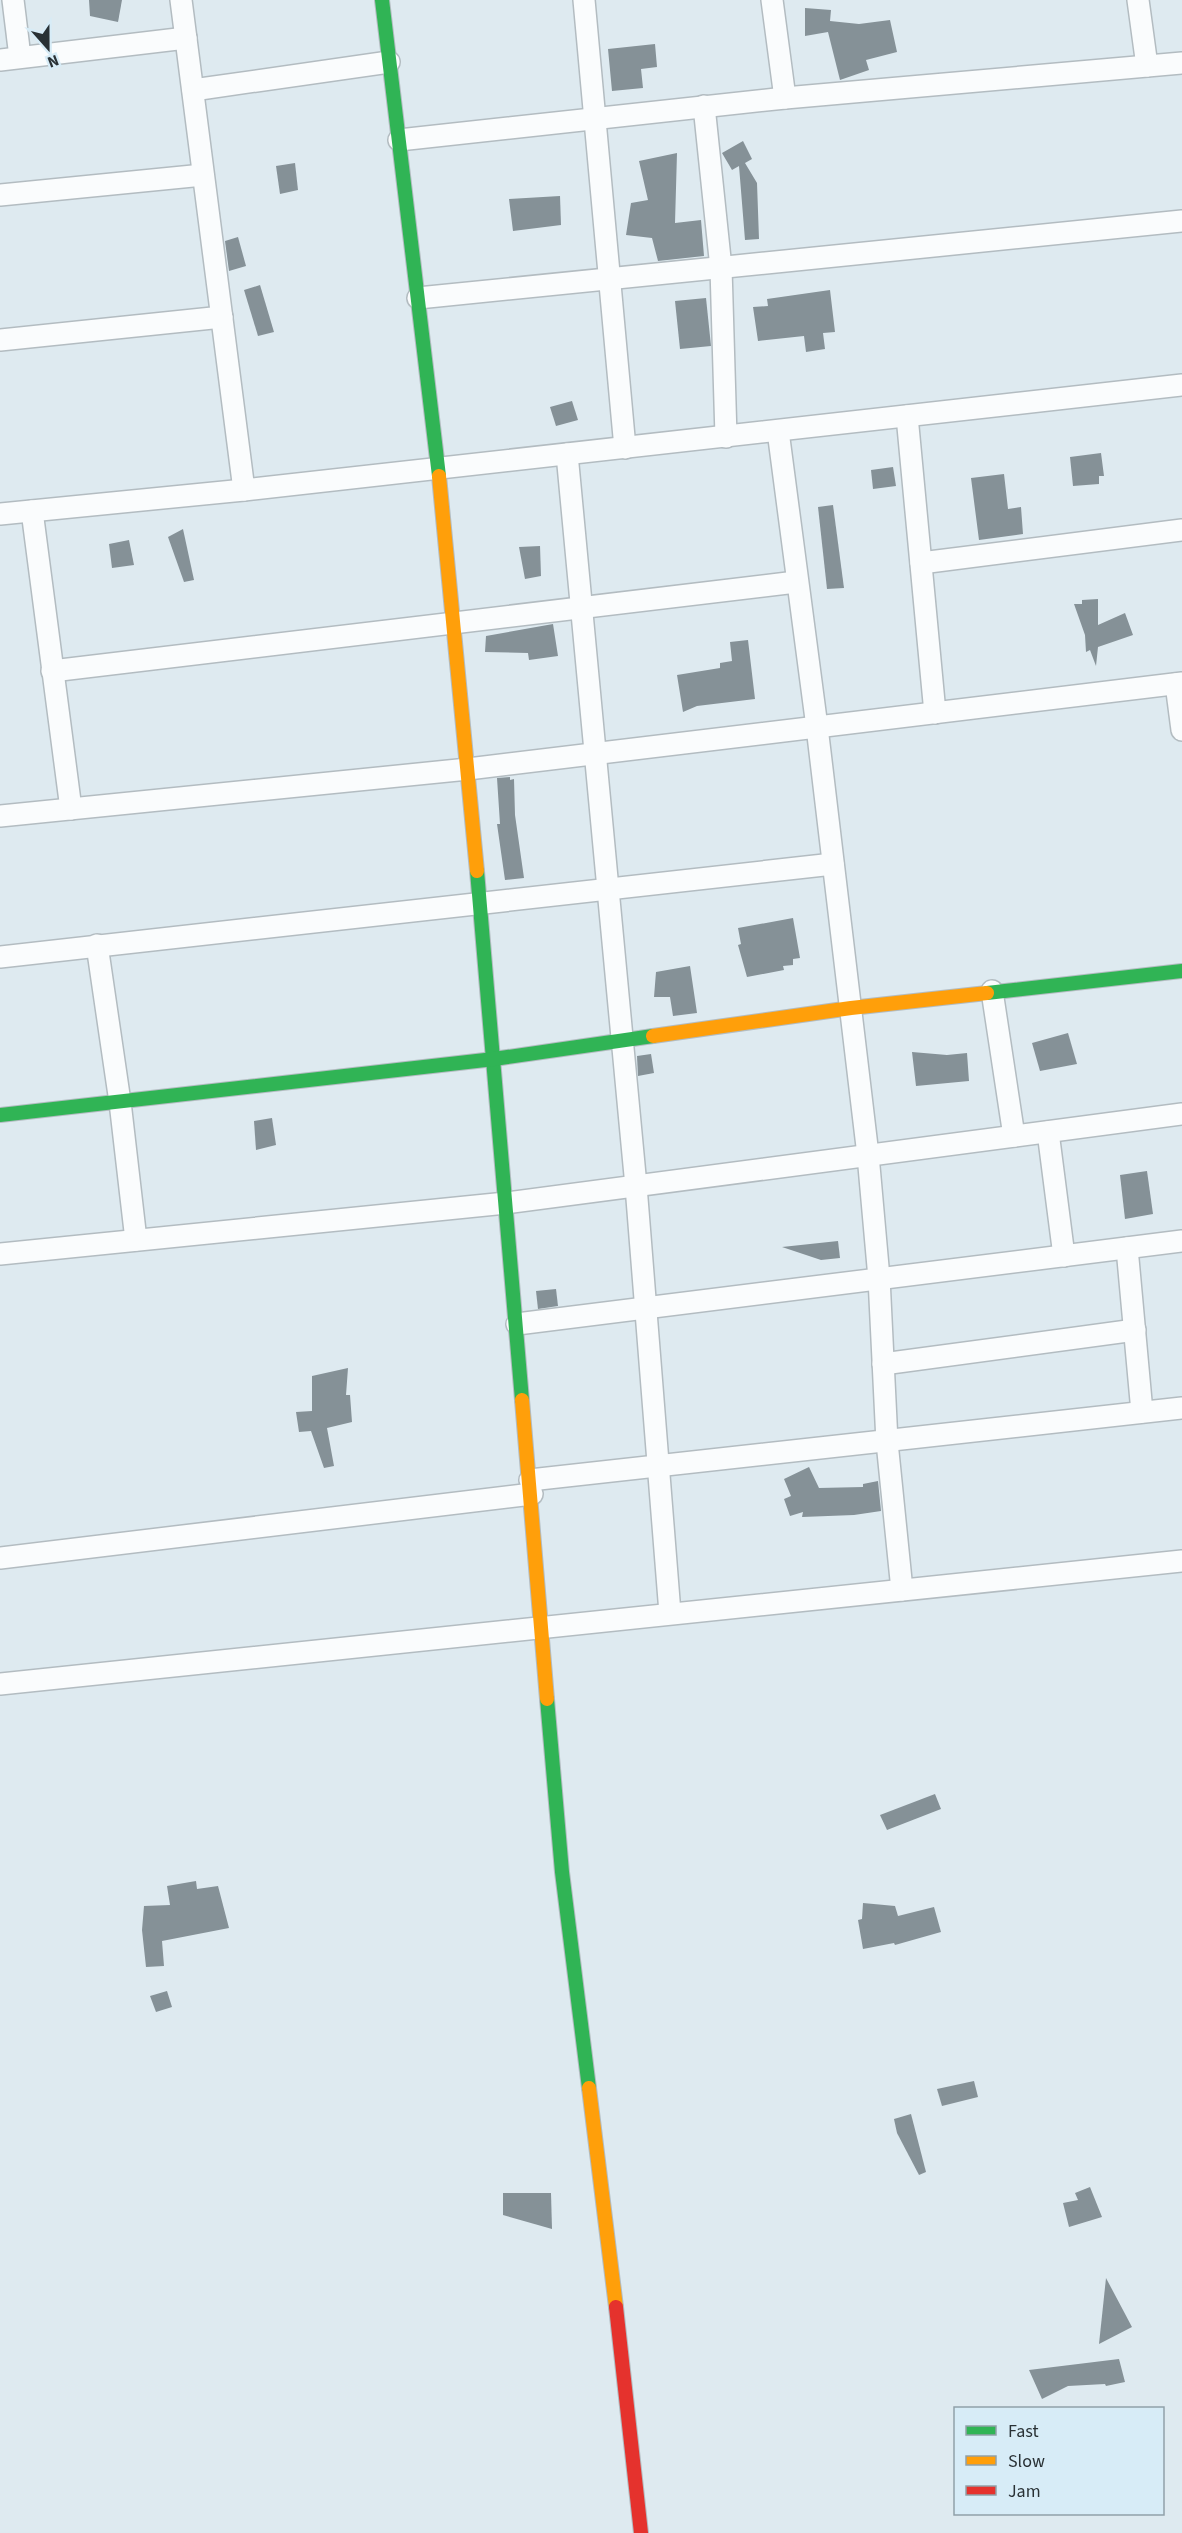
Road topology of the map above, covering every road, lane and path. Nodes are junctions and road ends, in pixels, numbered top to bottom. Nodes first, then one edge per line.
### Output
1 (13, 0) edge
2 (181, 0) edge
3 (382, 0) edge
4 (584, 0) edge
5 (772, 0) edge
6 (1138, 0) edge
7 (186, 38) junction
8 (10, 58) edge
9 (389, 62) junction
10 (1182, 63) edge
11 (1147, 66) junction
12 (193, 90) junction
13 (785, 98) junction
14 (704, 106) junction
15 (595, 118) junction
16 (399, 140) junction
17 (203, 175) junction
18 (0, 195) edge
19 (1182, 221) edge
20 (721, 268) junction
21 (610, 280) junction
22 (418, 298) junction
23 (222, 317) junction
24 (0, 340) edge
25 (1182, 385) edge
26 (907, 416) junction
27 (778, 431) junction
28 (726, 437) junction
29 (625, 448) junction
30 (567, 454) junction
31 (438, 467) junction
32 (244, 490) junction
33 (32, 511) junction
34 (0, 514) edge
35 (1182, 530) edge
36 (921, 563) junction
37 (796, 582) junction
38 (580, 607) junction
39 (454, 622) junction
40 (52, 671) junction
41 (1179, 683) edge
42 (936, 713) junction
43 (817, 727) junction
44 (1182, 730) edge
45 (596, 754) junction
46 (468, 769) junction
47 (71, 809) junction
48 (0, 816) edge
49 (833, 864) junction
50 (606, 891) junction
51 (480, 905) junction
52 (97, 945) junction
53 (0, 957) edge
54 (1182, 971) edge
55 (992, 991) junction
56 (850, 1008) junction
57 (622, 1039) junction
58 (494, 1059) junction
59 (120, 1102) junction
60 (1182, 1114) edge
61 (0, 1115) edge
62 (1048, 1131) junction
63 (1014, 1136) junction
64 (868, 1155) junction
65 (636, 1186) junction
66 (506, 1203) junction
67 (136, 1240) junction
68 (1182, 1241) edge
69 (1127, 1248) junction
70 (0, 1254) edge
71 (1064, 1256) junction
72 (879, 1278) junction
73 (644, 1308) junction
74 (517, 1323) junction
75 (1135, 1330) junction
76 (883, 1364) junction
77 (1182, 1407) edge
78 (1142, 1412) junction
79 (887, 1442) junction
80 (657, 1467) junction
81 (531, 1487) junction
82 (0, 1558) edge
83 (1182, 1561) edge
84 (902, 1590) junction
85 (670, 1613) junction
86 (543, 1627) junction
87 (0, 1684) edge
88 (640, 2533) edge

1 - 8 street
2 - 7 street
3 - 9 street
4 - 15 street
5 - 13 street
6 - 11 street
7 - 8 street
7 - 12 street
9 - 12 street
9 - 16 street
10 - 11 street
11 - 13 street
12 - 17 street
13 - 14 street
14 - 15 street
14 - 20 street
15 - 16 street
15 - 21 street
16 - 22 street
17 - 18 street
17 - 23 street
19 - 20 street
20 - 21 street
20 - 28 street
21 - 22 street
21 - 29 street
22 - 31 street
23 - 24 street
23 - 32 street
25 - 26 street
26 - 27 street
26 - 36 street
27 - 28 street
27 - 37 street
28 - 29 street
29 - 30 street
30 - 31 street
30 - 38 street
31 - 32 street
31 - 39 street
32 - 33 street
33 - 34 street
33 - 40 street
35 - 36 street
36 - 42 street
37 - 38 street
37 - 43 street
38 - 39 street
38 - 45 street
39 - 40 street
39 - 46 street
40 - 47 street
41 - 42 street
41 - 44 street
42 - 43 street
43 - 45 street
43 - 49 street
45 - 46 street
45 - 50 street
46 - 47 street
46 - 51 street
47 - 48 street
49 - 50 street
49 - 56 street
50 - 51 street
50 - 57 street
51 - 52 street
51 - 58 street
52 - 53 street
52 - 59 street
54 - 55 street
55 - 56 street
55 - 63 street
56 - 57 street
56 - 64 street
57 - 58 street
57 - 65 street
58 - 59 street
58 - 66 street
59 - 61 street
59 - 67 street
60 - 62 street
62 - 63 street
62 - 71 street
63 - 64 street
64 - 65 street
64 - 72 street
65 - 66 street
65 - 73 street
66 - 67 street
66 - 74 street
67 - 70 street
68 - 69 street
69 - 71 street
69 - 75 street
71 - 72 street
72 - 73 street
72 - 76 street
73 - 74 street
73 - 80 street
74 - 81 street
75 - 76 street
75 - 78 street
76 - 79 street
77 - 78 street
78 - 79 street
79 - 80 street
79 - 84 street
80 - 81 street
80 - 85 street
81 - 82 street
81 - 86 street
83 - 84 street
84 - 85 street
85 - 86 street
86 - 87 street
86 - 88 street

